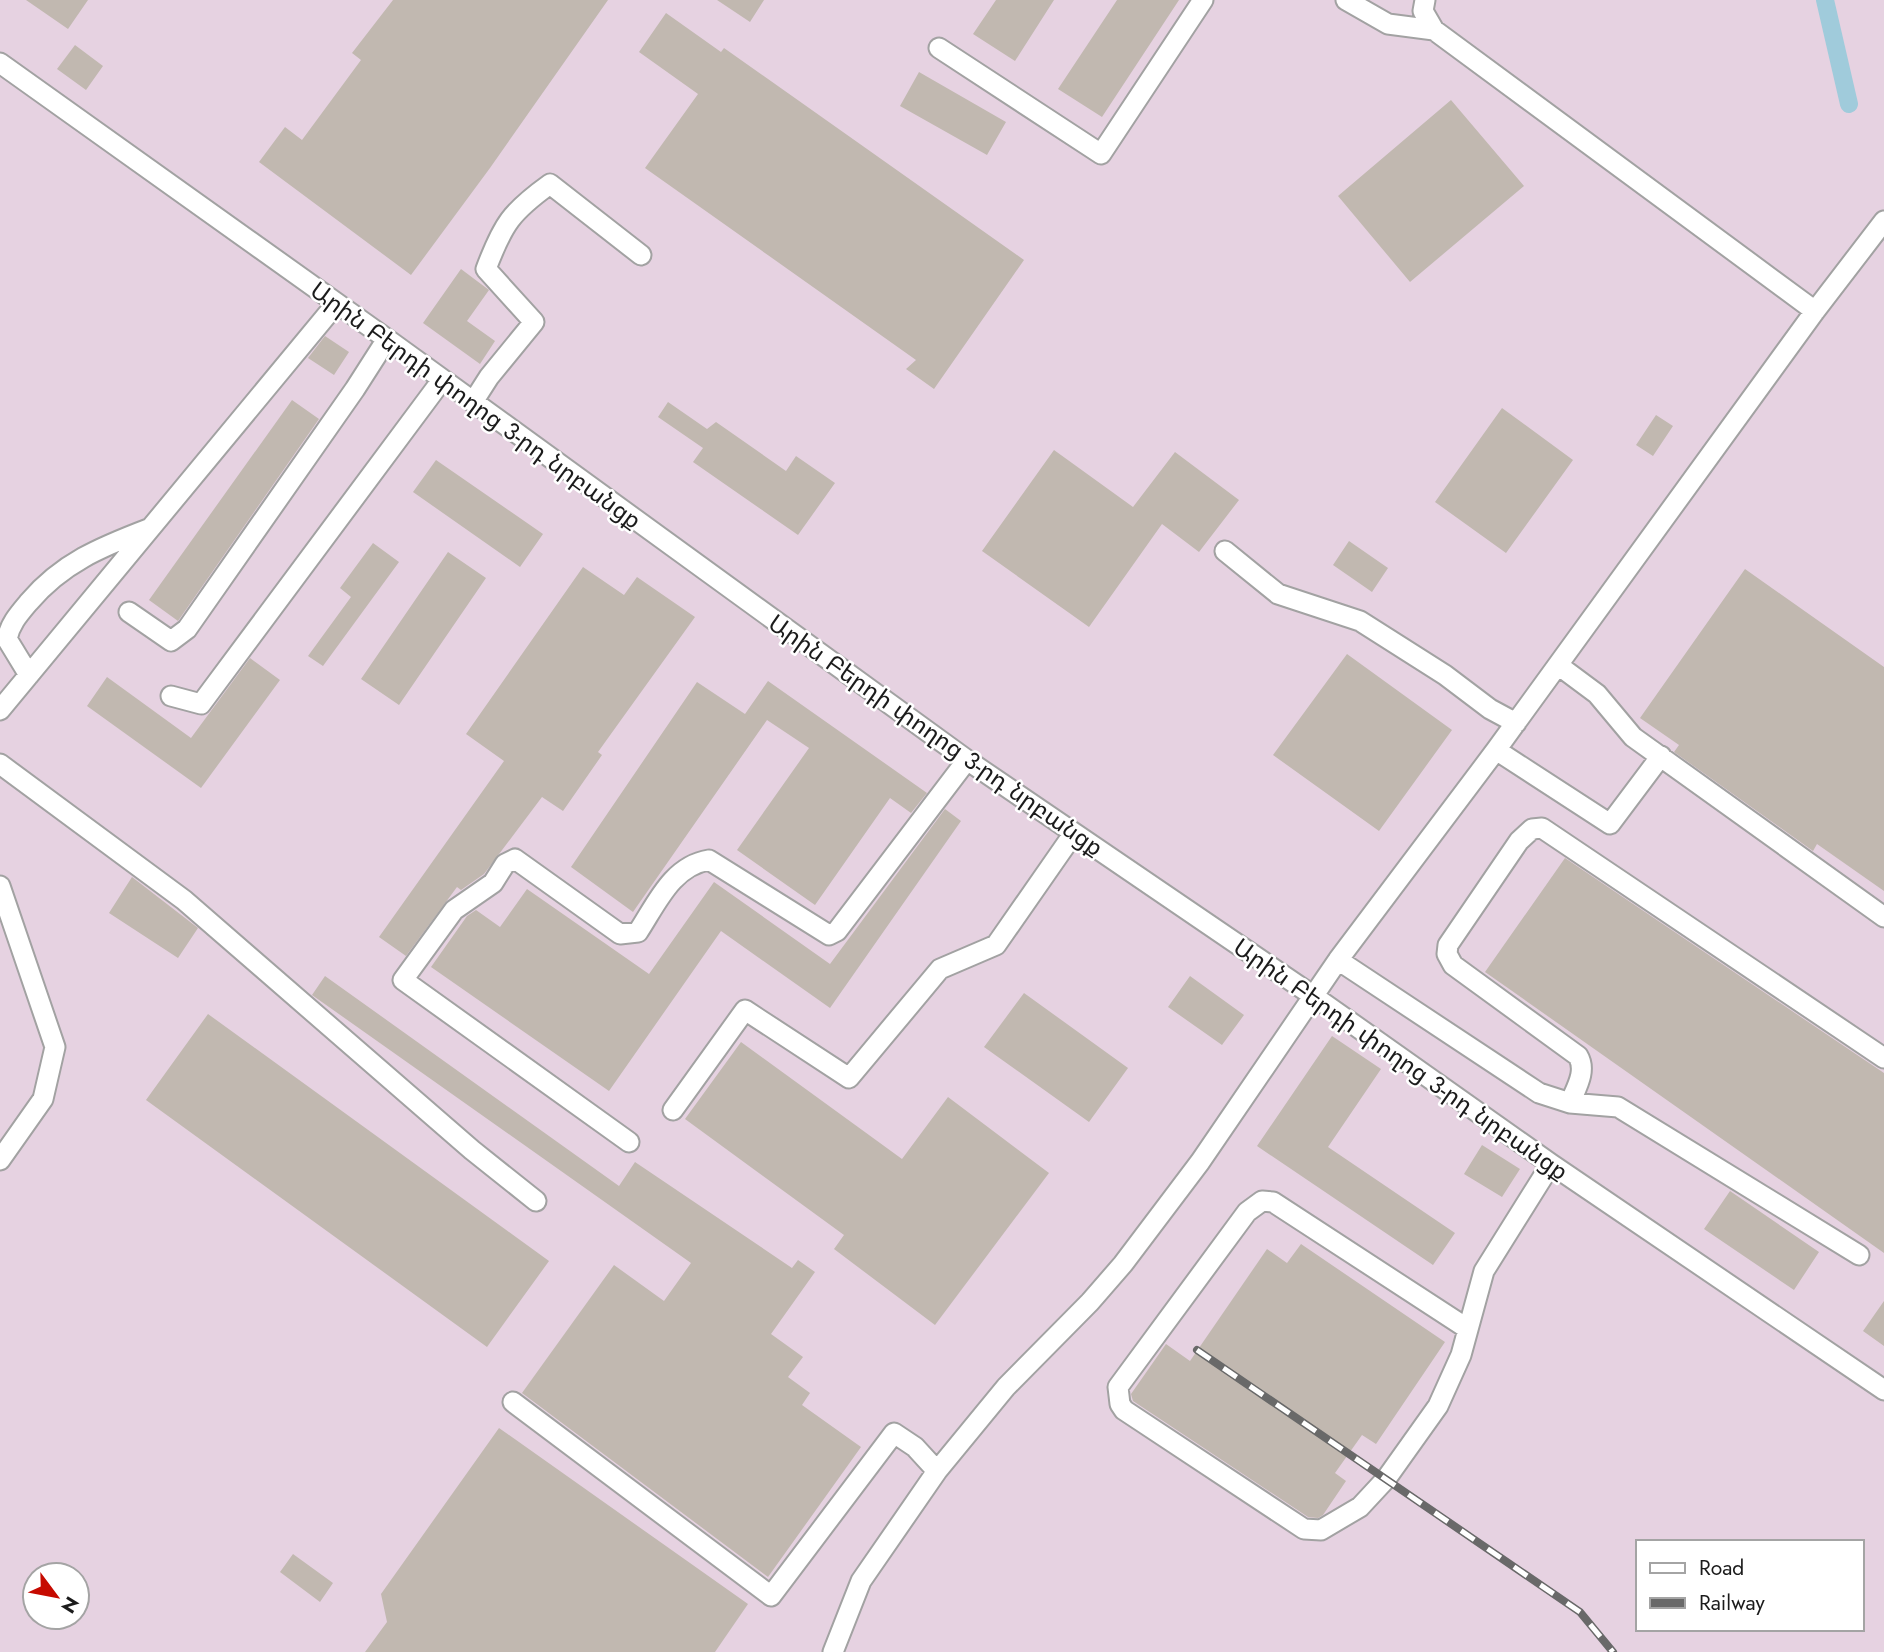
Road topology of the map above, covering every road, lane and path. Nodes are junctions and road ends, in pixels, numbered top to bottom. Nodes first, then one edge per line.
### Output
1 (1203, 0) edge
2 (1346, 0) edge
3 (1425, 0) edge
4 (1434, 30) junction
5 (939, 48) dead end
6 (0, 63) edge
7 (1884, 222) edge
8 (641, 255) dead end
9 (336, 304) junction
10 (1815, 312) junction
11 (387, 339) junction
12 (442, 380) junction
13 (473, 402) junction
14 (149, 529) junction
15 (1225, 551) dead end
16 (129, 612) dead end
17 (1558, 665) junction
18 (29, 675) junction
19 (171, 696) dead end
20 (0, 710) edge
21 (1516, 723) junction
22 (1496, 750) junction
23 (1661, 757) junction
24 (967, 760) junction
25 (0, 764) edge
26 (1074, 833) junction
27 (0, 886) edge
28 (1884, 917) edge
29 (1338, 960) junction
30 (1312, 995) junction
31 (1884, 1058) edge
32 (1570, 1103) junction
33 (673, 1110) dead end
34 (629, 1142) dead end
35 (0, 1160) edge
36 (1551, 1164) junction
37 (536, 1201) dead end
38 (1859, 1255) dead end
39 (1468, 1329) junction
40 (1884, 1390) edge
41 (513, 1402) dead end
42 (937, 1471) junction
43 (833, 1652) edge

1 - 5 street
2 - 4 street
3 - 4 street
4 - 10 street
6 - 9 street, Արին Բերդի փողոց 3-րդ նրբանցք
7 - 10 street
8 - 13 street
9 - 11 street, Արին Բերդի փողոց 3-րդ նրբանցք
9 - 14 street
10 - 17 street
11 - 12 street, Արին Բերդի փողոց 3-րդ նրբանցք
11 - 16 street
12 - 13 street, Արին Բերդի փողոց 3-րդ նրբանցք
12 - 19 street
13 - 24 street, Արին Բերդի փողոց 3-րդ նրբանցք
14 - 18 street
14 - 18 street
15 - 21 street
17 - 21 street
17 - 23 street
18 - 20 street
21 - 22 street
22 - 23 street
22 - 29 street
23 - 28 street
24 - 26 street, Արին Բերդի փողոց 3-րդ նրբանցք
24 - 34 street
25 - 37 street
26 - 30 street, Արին Բերդի փողոց 3-րդ նրբանցք
26 - 33 street
27 - 35 street
29 - 30 street
29 - 32 street
30 - 36 street, Արին Բերդի փողոց 3-րդ նրբանցք
30 - 42 street
31 - 32 street
32 - 38 street
36 - 39 street
36 - 40 street, Արին Բերդի փողոց 3-րդ նրբանցք
39 - 39 street
41 - 42 street
42 - 43 street

